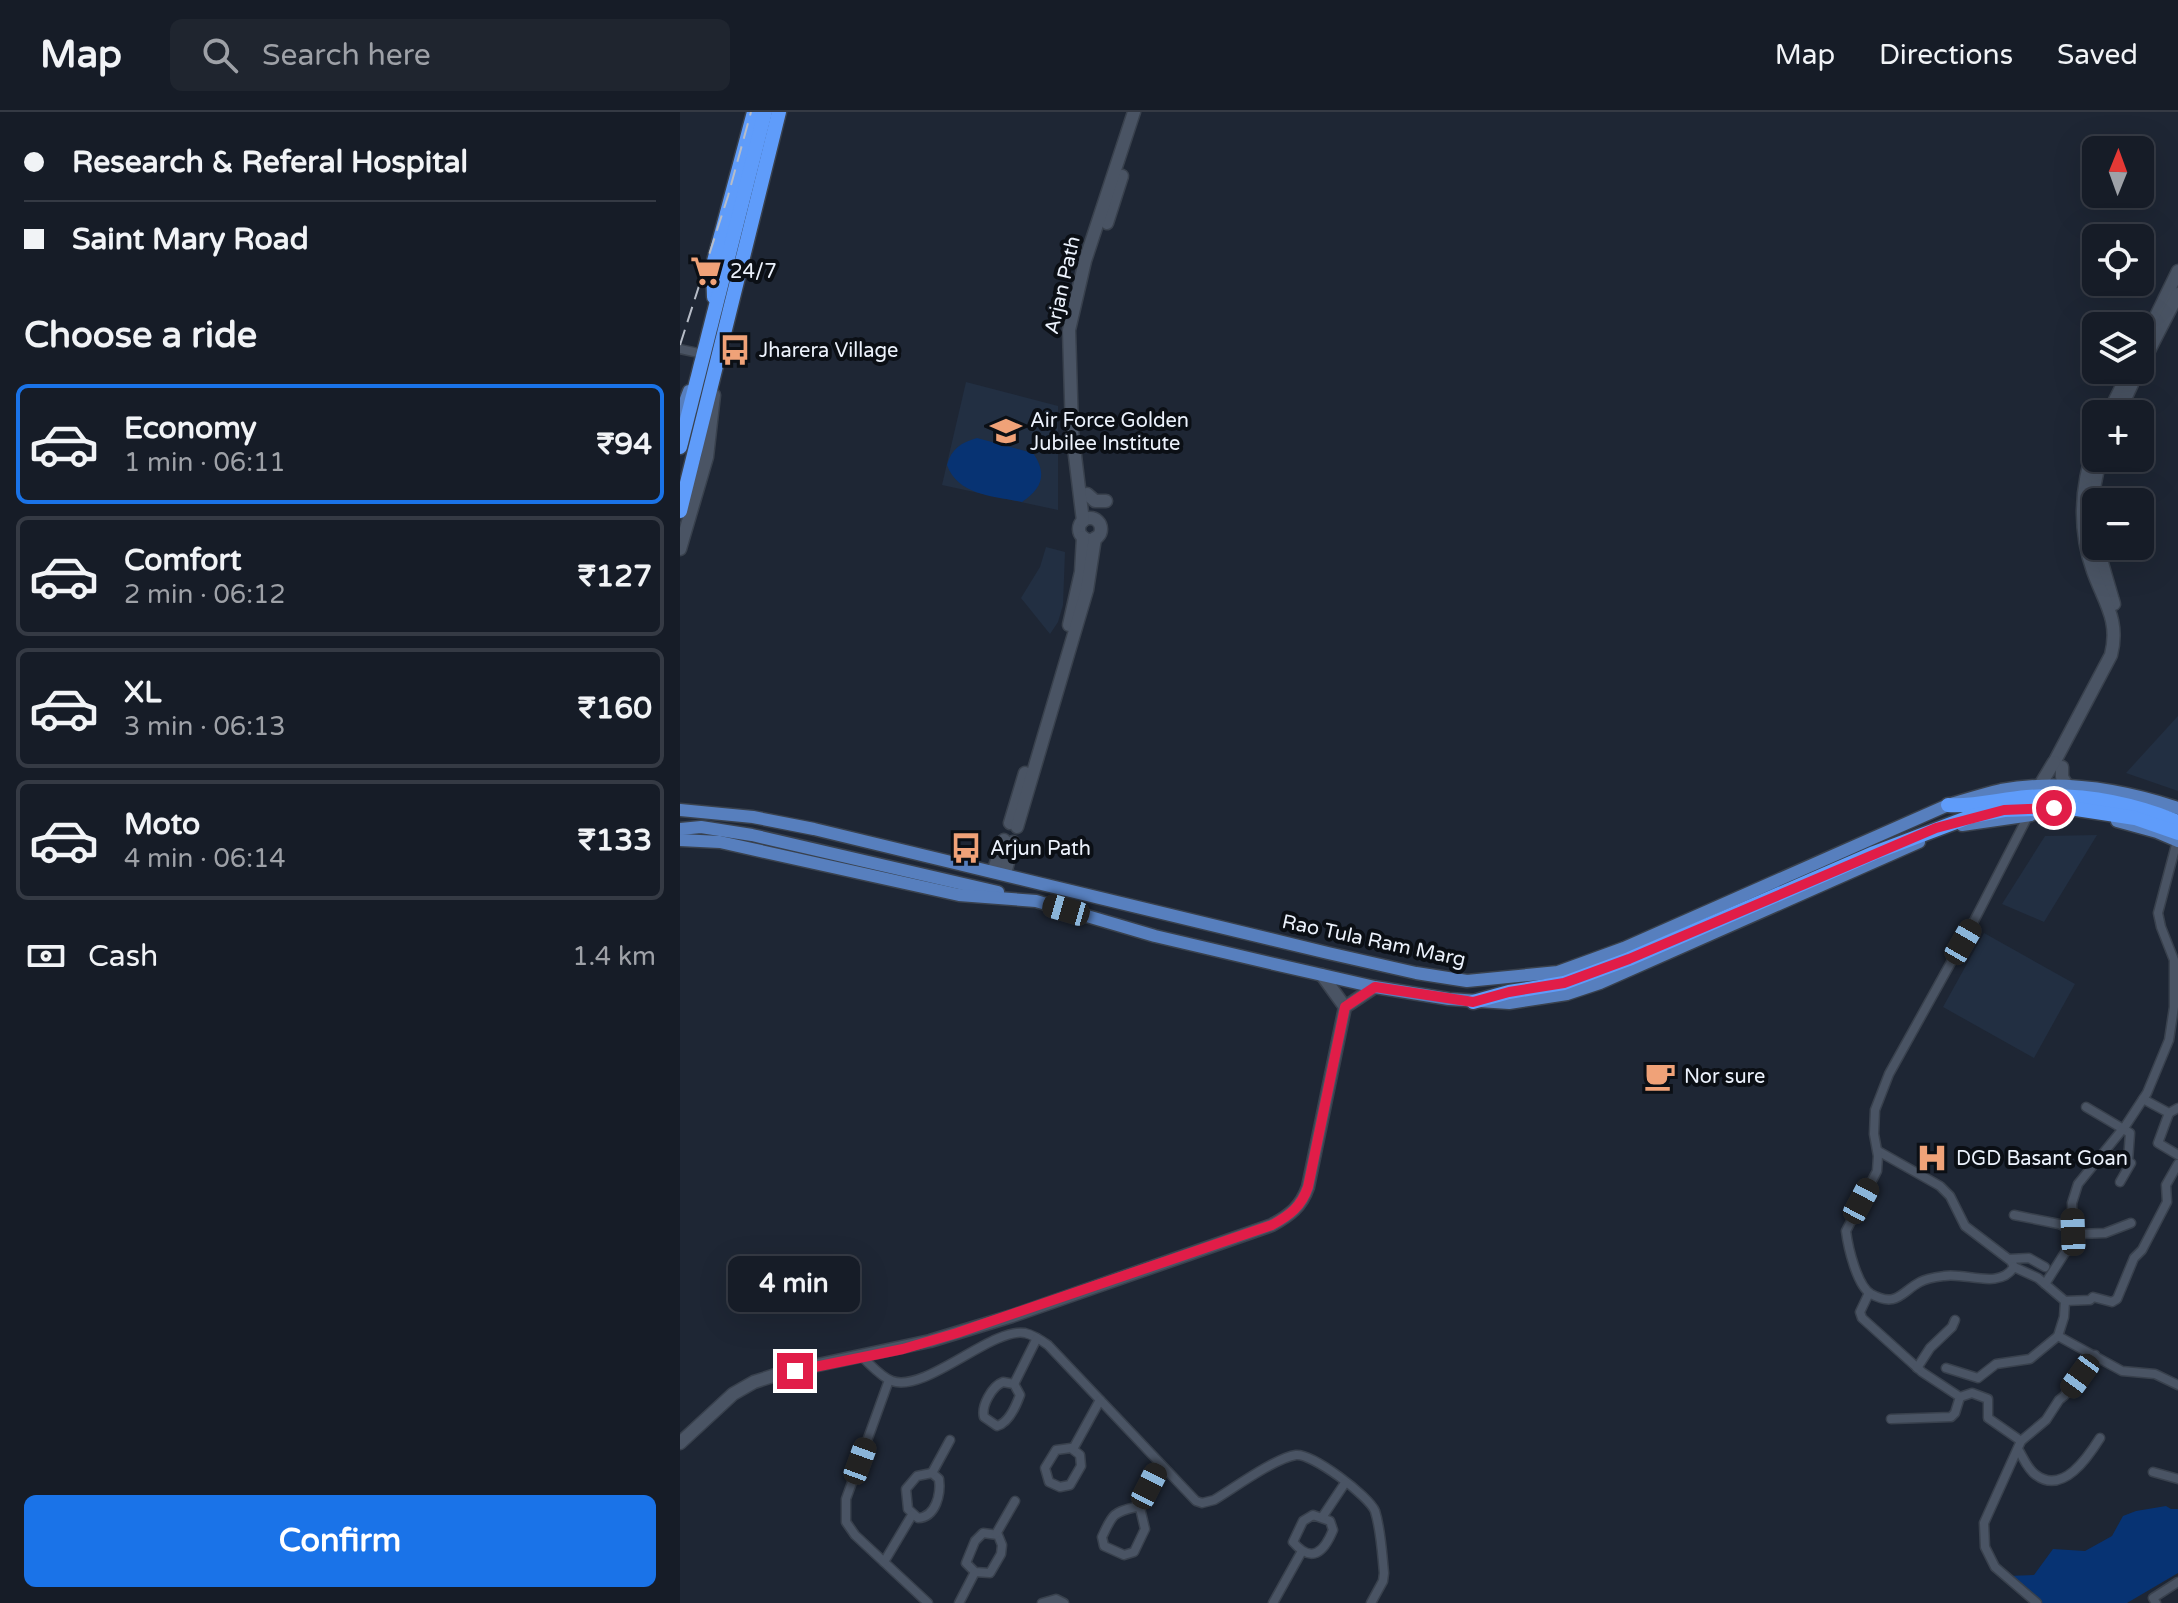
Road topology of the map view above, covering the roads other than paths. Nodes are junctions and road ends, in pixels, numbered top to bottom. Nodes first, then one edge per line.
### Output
1 (754, 112) edge
2 (765, 112) edge
3 (779, 112) edge
4 (1134, 112) edge
5 (1143, 112) edge
6 (2178, 271) edge
7 (2178, 294) edge
8 (715, 309) junction
9 (2154, 320) edge
10 (2154, 340) edge
11 (680, 349) edge
12 (703, 354) junction
13 (718, 360) junction
14 (680, 415) edge
15 (680, 447) edge
16 (2087, 472) edge
17 (1087, 494) junction
18 (1106, 501) dead end
19 (680, 511) edge
20 (1087, 519) junction
21 (1089, 537) junction
22 (680, 549) edge
23 (2100, 560) edge
24 (2115, 619) junction
25 (2059, 763) junction
26 (2039, 787) junction
27 (2068, 787) junction
28 (1948, 805) junction
29 (2178, 808) edge
30 (680, 810) edge
31 (2028, 815) junction
32 (2178, 822) edge
33 (1014, 825) dead end
34 (680, 829) edge
35 (2178, 833) edge
36 (680, 840) edge
37 (1009, 841) dead end
38 (2178, 841) edge
39 (999, 873) junction
40 (1036, 901) junction
41 (2175, 952) edge
42 (1322, 975) junction
43 (1375, 987) junction
44 (1473, 1002) junction
45 (1345, 1007) junction
46 (2143, 1099) junction
47 (2086, 1107) dead end
48 (2178, 1108) edge
49 (2169, 1113) junction
50 (2122, 1128) junction
51 (1878, 1151) junction
52 (2178, 1155) edge
53 (2178, 1164) edge
54 (2120, 1182) dead end
55 (2014, 1215) dead end
56 (2131, 1223) dead end
57 (2073, 1232) junction
58 (2011, 1263) junction
59 (2045, 1267) dead end
60 (2045, 1284) junction
61 (1869, 1293) junction
62 (2065, 1301) junction
63 (1955, 1320) dead end
64 (2058, 1336) junction
65 (1037, 1338) junction
66 (2095, 1355) junction
67 (862, 1357) junction
68 (1917, 1368) junction
69 (1946, 1368) dead end
70 (889, 1380) junction
71 (1014, 1384) junction
72 (2178, 1385) edge
73 (1960, 1397) junction
74 (1100, 1400) junction
75 (1891, 1419) dead end
76 (2100, 1438) dead end
77 (950, 1440) dead end
78 (680, 1443) edge
79 (2020, 1445) junction
80 (1073, 1449) junction
81 (1160, 1465) junction
82 (2153, 1472) dead end
83 (932, 1473) junction
84 (2178, 1479) edge
85 (1345, 1483) junction
86 (1015, 1501) dead end
87 (1139, 1507) junction
88 (912, 1515) junction
89 (1323, 1516) junction
90 (996, 1534) junction
91 (1302, 1551) junction
92 (884, 1562) junction
93 (975, 1572) junction
94 (2178, 1582) edge
95 (928, 1603) edge
96 (959, 1603) edge
97 (1042, 1603) edge
98 (1064, 1603) edge
99 (1273, 1603) edge
100 (1371, 1603) edge
101 (2037, 1603) edge
102 (2156, 1603) edge

1 - 8 highway
2 - 8 highway
3 - 13 highway
4 - 20 main road, Arjan Path
5 - 17 main road, Arjan Path
6 - 9 main road
7 - 10 main road
8 - 12 highway
11 - 12 street
12 - 14 main road
12 - 15 highway
13 - 19 highway
13 - 22 main road
16 - 24 main road
17 - 18 main road
17 - 20 main road, Arjan Path
20 - 21 main road
20 - 21 main road
21 - 33 main road
23 - 24 main road
24 - 25 main road
25 - 26 main road
25 - 27 main road
26 - 27 main road, Rao Tula Ram Marg
26 - 28 main road, Rao Tula Ram Marg
27 - 29 main road, Rao Tula Ram Marg
28 - 32 highway
28 - 39 main road, Rao Tula Ram Marg
30 - 39 main road, Rao Tula Ram Marg
31 - 38 main road, Rao Tula Ram Marg
31 - 44 main road, Rao Tula Ram Marg
31 - 51 street
34 - 40 main road
35 - 44 highway
36 - 40 main road, Rao Tula Ram Marg
37 - 39 main road
38 - 41 street
40 - 42 main road, Rao Tula Ram Marg
41 - 46 street
42 - 43 main road, Rao Tula Ram Marg
42 - 45 main road
43 - 44 main road, Rao Tula Ram Marg
43 - 45 main road
45 - 67 main road
46 - 49 street
46 - 50 street
47 - 50 street
48 - 49 street
49 - 52 street
50 - 54 street
50 - 57 street
51 - 58 street
51 - 61 street
53 - 62 street
55 - 57 street
56 - 57 street
57 - 60 street
58 - 59 street
58 - 60 street
58 - 61 street
60 - 62 street
61 - 68 street
62 - 64 street
63 - 68 street
64 - 66 street
64 - 69 street
65 - 70 street
65 - 71 street
65 - 74 street
66 - 72 street
66 - 79 street
67 - 70 street
67 - 78 main road
68 - 73 street
70 - 92 street
71 - 71 street
73 - 75 street
73 - 79 street
74 - 80 street
74 - 81 street
76 - 79 street
77 - 83 street
79 - 101 street
80 - 80 street
81 - 85 street
81 - 87 street
82 - 84 street
83 - 88 street
83 - 88 street
85 - 89 street
85 - 100 street
86 - 90 street
87 - 87 street
88 - 92 street
89 - 91 street
89 - 91 street
90 - 93 street
90 - 93 street
91 - 99 street
92 - 95 street
93 - 96 street
94 - 102 street
97 - 98 street

